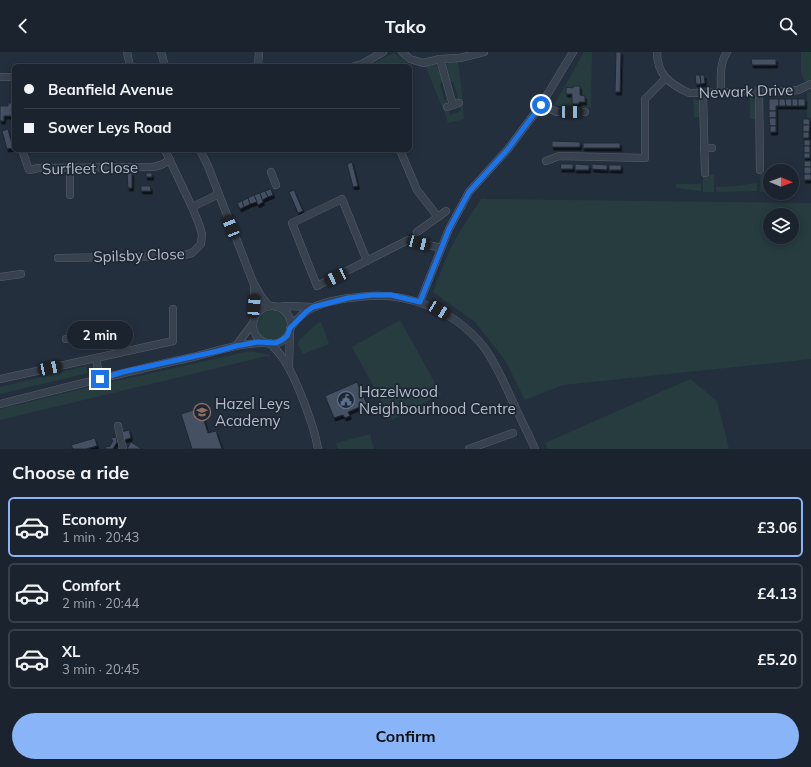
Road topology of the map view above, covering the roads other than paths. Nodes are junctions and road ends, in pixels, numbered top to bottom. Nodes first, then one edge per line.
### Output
1 (127, 52) edge
2 (161, 52) edge
3 (259, 52) edge
4 (383, 52) edge
5 (402, 52) edge
6 (484, 52) edge
7 (574, 52) edge
8 (657, 52) edge
9 (728, 52) edge
10 (440, 59) junction
11 (130, 64) edge
12 (164, 64) edge
13 (258, 64) edge
14 (362, 64) edge
15 (0, 77) edge
16 (12, 77) edge
17 (665, 79) junction
18 (811, 84) edge
19 (759, 92) junction
20 (703, 93) junction
21 (721, 93) junction
22 (453, 105) dead end
23 (541, 105) junction
24 (585, 112) dead end
25 (704, 148) junction
26 (712, 148) dead end
27 (23, 152) edge
28 (166, 152) edge
29 (201, 152) edge
30 (401, 152) edge
31 (170, 160) junction
32 (546, 161) dead end
33 (70, 169) junction
34 (760, 170) dead end
35 (271, 172) dead end
36 (705, 173) dead end
37 (276, 185) dead end
38 (219, 194) junction
39 (70, 195) dead end
40 (192, 207) junction
41 (446, 211) dead end
42 (438, 217) junction
43 (417, 232) dead end
44 (440, 248) junction
45 (58, 258) dead end
46 (367, 261) junction
47 (21, 274) dead end
48 (0, 277) edge
49 (254, 282) junction
50 (420, 302) junction
51 (270, 306) junction
52 (277, 307) junction
53 (313, 307) junction
54 (173, 309) dead end
55 (253, 321) junction
56 (290, 329) junction
57 (75, 338) dead end
58 (66, 339) dead end
59 (268, 343) junction
60 (236, 346) junction
61 (96, 359) junction
62 (289, 368) junction
63 (0, 379) edge
64 (100, 379) junction
65 (0, 404) edge
66 (118, 426) dead end
67 (513, 434) dead end
68 (123, 449) edge
69 (318, 449) edge
70 (469, 449) edge
71 (535, 449) edge

1 - 11 street
2 - 12 street
3 - 13 street
4 - 14 street
5 - 10 street
6 - 10 street
7 - 23 street
8 - 17 street
9 - 21 street
10 - 22 street
15 - 16 street
17 - 20 street, Newark Drive
17 - 32 street
18 - 19 street, Newark Drive
19 - 21 street, Newark Drive
19 - 34 street
20 - 21 street, Newark Drive
20 - 25 street
23 - 24 street
23 - 44 street
25 - 26 street
25 - 36 street
27 - 33 street, Surfleet Close
28 - 31 street, Spilsby Close
29 - 38 street
30 - 42 street
31 - 33 street, Surfleet Close
31 - 40 street, Spilsby Close
33 - 39 street
35 - 37 street
38 - 40 street
38 - 49 street
40 - 45 street, Spilsby Close
41 - 42 street
42 - 43 street
44 - 46 street
44 - 50 street
46 - 46 street
47 - 48 street
49 - 51 street
49 - 55 street
50 - 53 street
50 - 71 street
51 - 52 street
51 - 55 street
52 - 53 street
52 - 56 street
53 - 56 street
54 - 61 street
55 - 59 street
55 - 60 street
56 - 59 street
56 - 62 street
57 - 58 street
59 - 60 street
59 - 62 street
60 - 64 street
61 - 63 street
61 - 64 street
62 - 69 street
64 - 65 street
66 - 68 street
67 - 70 street

